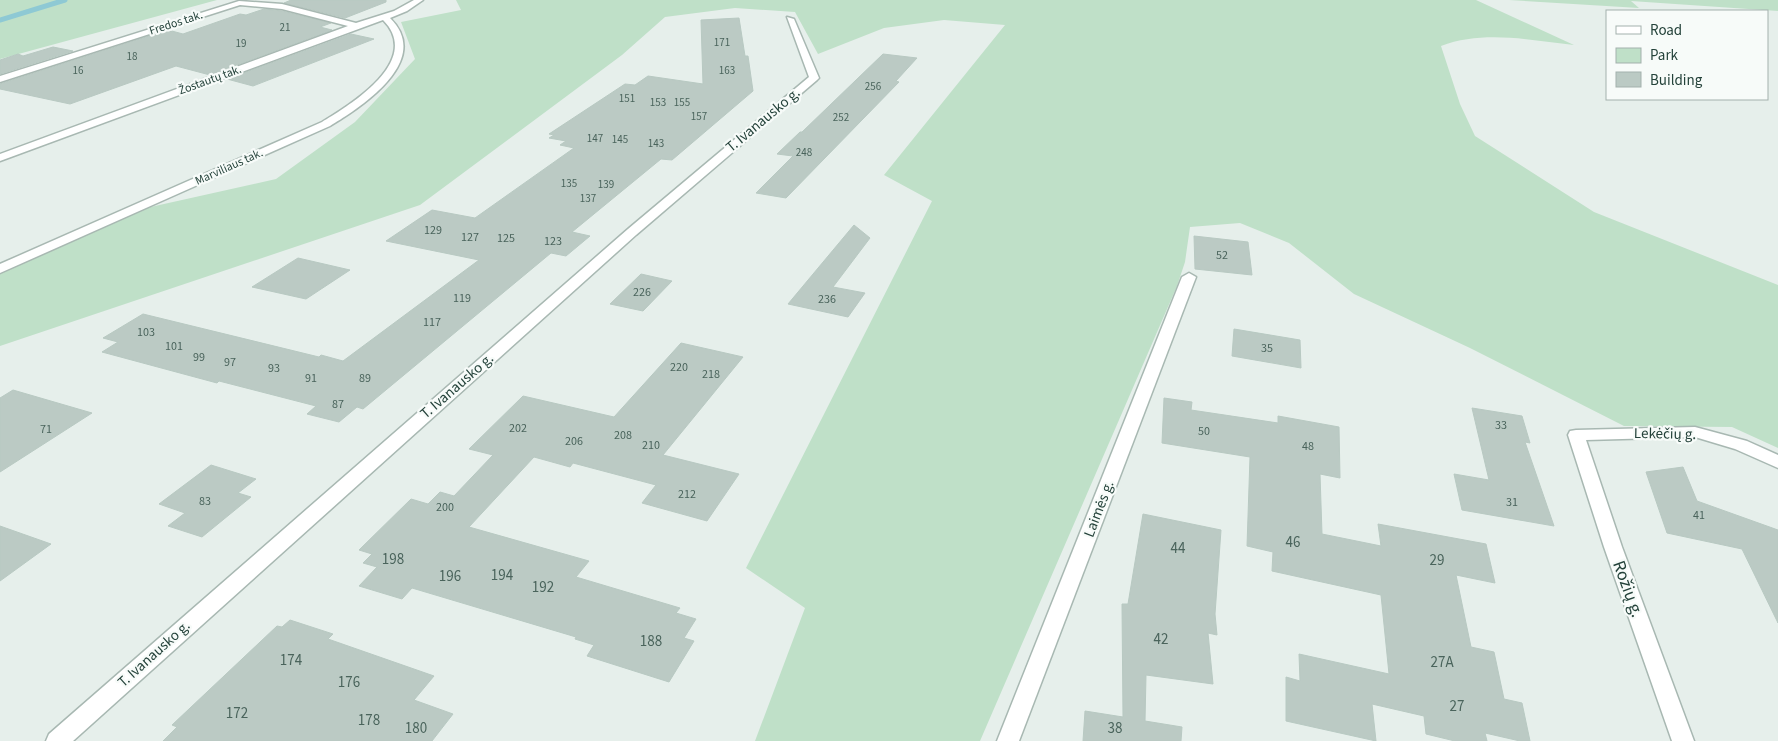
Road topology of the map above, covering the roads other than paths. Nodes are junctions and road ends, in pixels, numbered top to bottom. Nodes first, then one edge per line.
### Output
1 (419, 0) edge
2 (385, 17) junction
3 (790, 19) dead end
4 (356, 26) junction
5 (0, 79) edge
6 (0, 158) edge
7 (0, 269) edge
8 (1189, 277) dead end
9 (1576, 436) joint
10 (1778, 462) edge
11 (57, 741) edge
12 (1008, 741) edge
13 (1683, 741) edge

1 - 2 street, Žostautų tak.
2 - 4 street, Žostautų tak.
2 - 7 street, Marviliaus tak.
3 - 11 street, T. Ivanausko g.
4 - 5 street, Fredos tak.
4 - 6 street, Žostautų tak.
8 - 12 street, Laimės g.
9 - 10 street, Lekėčių g.
9 - 13 street, Rožių g.

